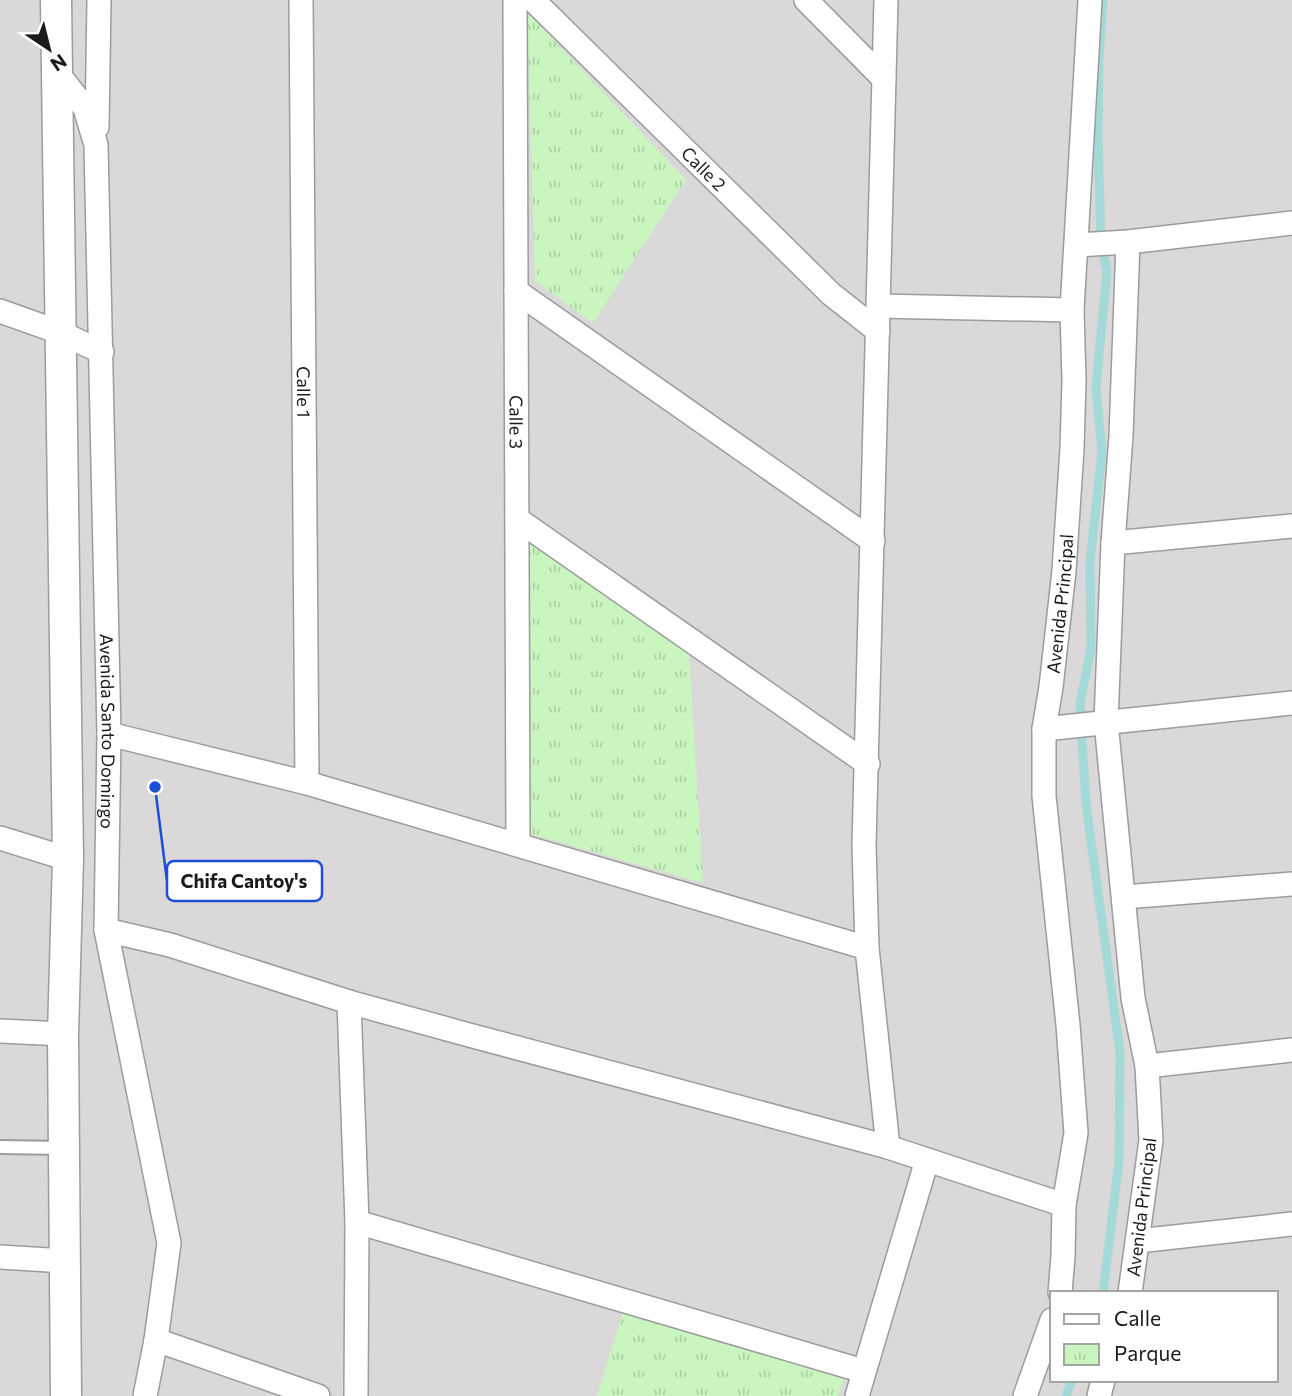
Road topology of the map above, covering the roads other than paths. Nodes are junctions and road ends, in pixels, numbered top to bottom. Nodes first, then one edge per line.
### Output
1 (56, 0) edge
2 (99, 0) edge
3 (301, 0) edge
4 (515, 0) edge
5 (533, 0) edge
6 (806, 0) edge
7 (886, 0) edge
8 (1090, 0) edge
9 (56, 71) junction
10 (884, 79) junction
11 (96, 145) junction
12 (1292, 223) edge
13 (1128, 242) junction
14 (1077, 245) junction
15 (516, 291) junction
16 (879, 306) junction
17 (1072, 310) junction
18 (0, 311) edge
19 (878, 331) junction
20 (59, 332) junction
21 (102, 352) junction
22 (517, 519) junction
23 (1292, 526) edge
24 (873, 541) junction
25 (1113, 543) junction
26 (1292, 703) edge
27 (1099, 723) junction
28 (1055, 727) junction
29 (109, 734) junction
30 (868, 764) junction
31 (307, 783) junction
32 (0, 838) edge
33 (518, 844) junction
34 (68, 859) junction
35 (1292, 884) edge
36 (1124, 897) junction
37 (106, 930) junction
38 (867, 948) junction
39 (349, 1002) junction
40 (0, 1031) edge
41 (63, 1034) junction
42 (1292, 1051) edge
43 (1147, 1066) junction
44 (0, 1147) edge
45 (888, 1147) junction
46 (64, 1148) junction
47 (927, 1160) junction
48 (1064, 1205) junction
49 (357, 1222) junction
50 (1292, 1224) edge
51 (1139, 1241) junction
52 (0, 1256) edge
53 (65, 1261) junction
54 (1060, 1291) edge
55 (1130, 1291) edge
56 (1050, 1326) edge
57 (156, 1340) junction
58 (863, 1371) junction
59 (66, 1396) edge
60 (145, 1396) edge
61 (318, 1396) edge
62 (356, 1396) edge
63 (857, 1396) edge
64 (1025, 1396) edge

1 - 9 street
2 - 11 street
3 - 31 street, Calle 1
4 - 15 street, Calle 3
5 - 19 street, Calle 2
6 - 10 street
7 - 10 street
8 - 14 street, Avenida Principal
9 - 11 street, Avenida Santo Domingo
9 - 20 street
10 - 16 street
11 - 21 street, Avenida Santo Domingo
12 - 13 street
13 - 14 street
13 - 25 street, Avenida Principal
14 - 17 street, Avenida Principal
15 - 22 street, Calle 3
15 - 24 street
16 - 17 street
16 - 19 street
17 - 28 street, Avenida Principal
18 - 20 street
19 - 24 street
20 - 21 street
20 - 34 street
21 - 29 street, Avenida Santo Domingo
22 - 30 street
22 - 33 street, Calle 3
23 - 25 street
24 - 30 street
25 - 27 street, Avenida Principal
26 - 27 street
27 - 28 street
27 - 36 street, Avenida Principal
28 - 48 street, Avenida Principal
29 - 31 street
29 - 37 street, Avenida Santo Domingo
30 - 38 street
31 - 33 street
32 - 34 street
33 - 38 street
34 - 41 street
35 - 36 street
36 - 43 street, Avenida Principal
37 - 39 street
37 - 57 street, Avenida Santo Domingo
38 - 45 street
39 - 45 street
39 - 49 street
40 - 41 street
41 - 46 street
42 - 43 street
43 - 51 street, Avenida Principal
44 - 46 lane
45 - 47 street
46 - 53 street
47 - 48 street
47 - 58 street
48 - 54 street, Avenida Principal
49 - 58 street
49 - 62 street
50 - 51 street
51 - 55 street, Avenida Principal
52 - 53 street
53 - 59 street
56 - 64 street
57 - 60 street, Avenida Santo Domingo
57 - 61 street
58 - 63 street

